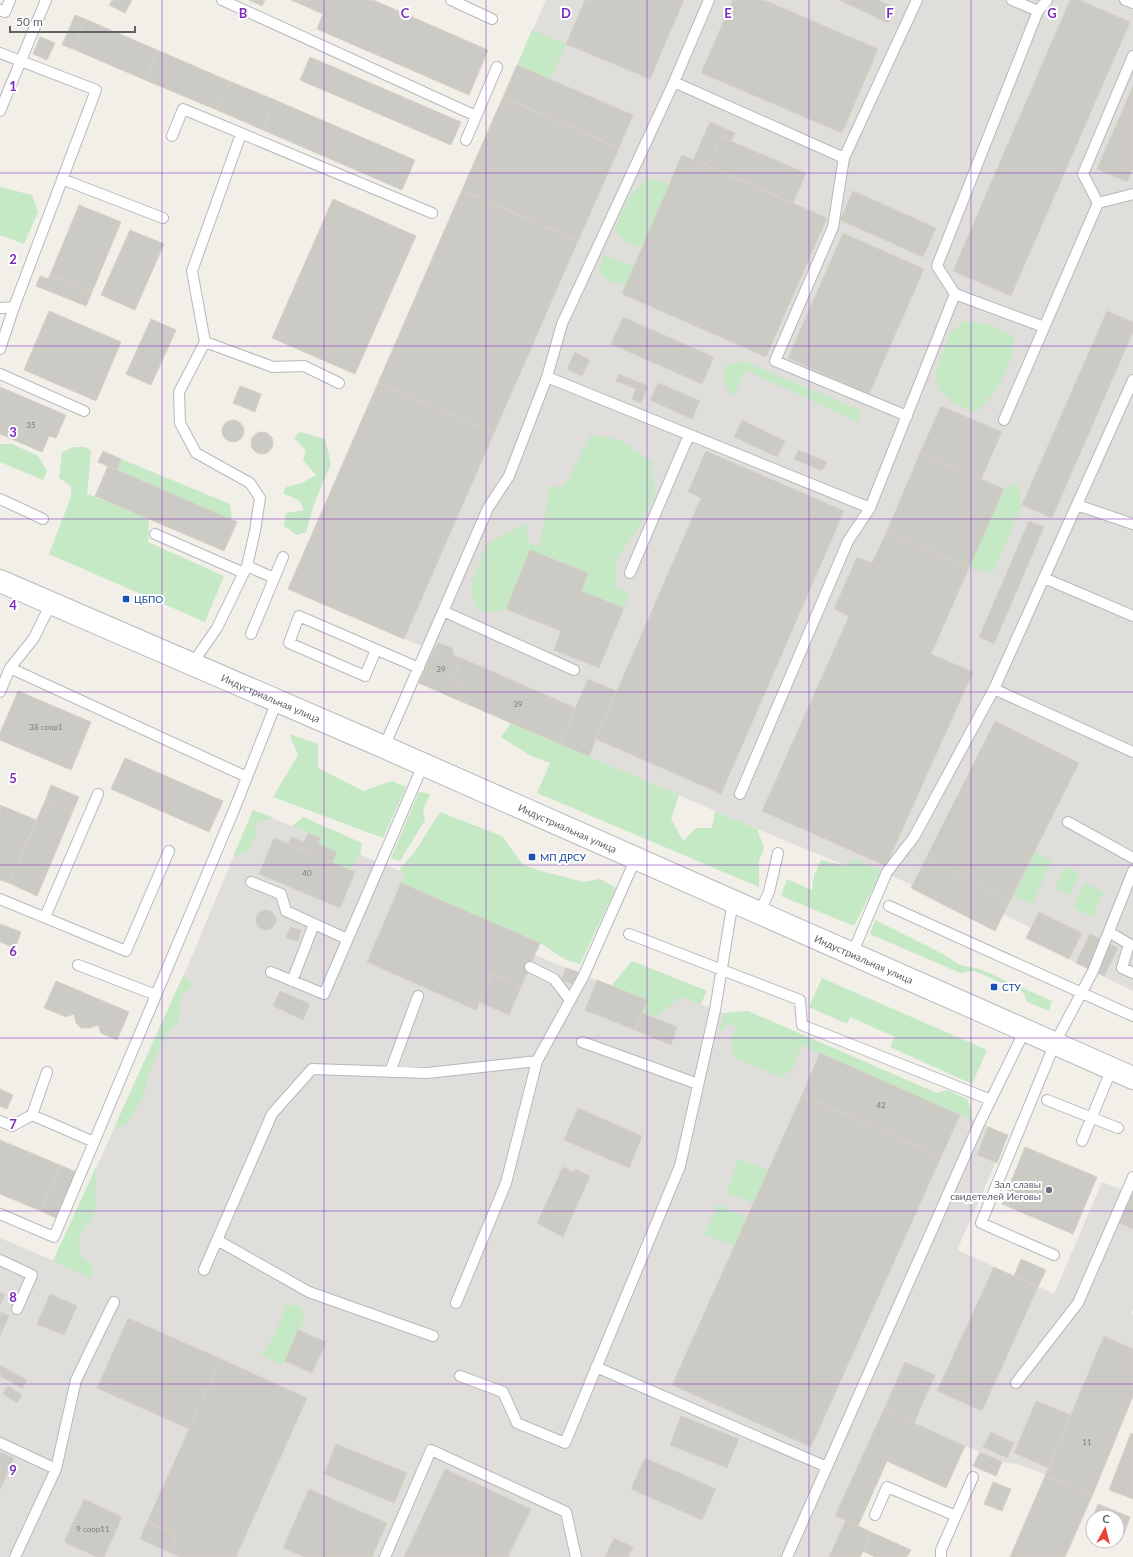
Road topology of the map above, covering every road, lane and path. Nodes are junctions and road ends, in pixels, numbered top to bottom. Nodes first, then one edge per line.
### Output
1 (10, 0) edge
2 (46, 0) edge
3 (222, 0) edge
4 (709, 0) edge
5 (917, 0) edge
6 (1012, 0) edge
7 (1047, 0) edge
8 (1125, 0) edge
9 (454, 1) edge
10 (1133, 4) edge
11 (0, 10) edge
12 (1038, 11) junction
13 (492, 19) dead end
14 (0, 53) edge
15 (1133, 56) edge
16 (20, 61) junction
17 (497, 67) dead end
18 (674, 82) junction
19 (0, 111) edge
20 (476, 116) junction
21 (242, 134) junction
22 (172, 136) dead end
23 (466, 140) dead end
24 (844, 158) junction
25 (62, 178) junction
26 (1133, 194) edge
27 (1098, 203) junction
28 (432, 213) dead end
29 (163, 218) dead end
30 (955, 294) junction
31 (14, 307) junction
32 (0, 308) edge
33 (1044, 328) junction
34 (205, 342) junction
35 (0, 349) edge
36 (0, 374) edge
37 (547, 378) junction
38 (1133, 380) edge
39 (339, 382) dead end
40 (84, 411) dead end
41 (907, 416) junction
42 (1004, 420) dead end
43 (689, 435) junction
44 (0, 499) edge
45 (1077, 505) junction
46 (870, 508) junction
47 (43, 519) dead end
48 (1133, 524) edge
49 (155, 534) dead end
50 (283, 557) dead end
51 (246, 570) junction
52 (630, 573) dead end
53 (274, 578) junction
54 (1044, 578) junction
55 (0, 581) edge
56 (51, 603) junction
57 (443, 611) junction
58 (1133, 616) edge
59 (251, 634) dead end
60 (376, 650) junction
61 (192, 664) junction
62 (10, 668) junction
63 (419, 668) junction
64 (574, 670) dead end
65 (994, 689) junction
66 (0, 692) edge
67 (277, 701) junction
68 (384, 748) junction
69 (1133, 752) edge
70 (423, 765) junction
71 (247, 777) junction
72 (98, 794) dead end
73 (740, 794) dead end
74 (1068, 822) dead end
75 (169, 851) dead end
76 (778, 854) dead end
77 (636, 858) junction
78 (1133, 858) edge
79 (1133, 871) edge
80 (251, 882) dead end
81 (0, 899) edge
82 (733, 901) junction
83 (889, 906) dead end
84 (759, 913) junction
85 (45, 918) junction
86 (314, 924) junction
87 (1109, 932) junction
88 (629, 934) dead end
89 (347, 939) junction
90 (852, 954) junction
91 (78, 965) dead end
92 (530, 967) dead end
93 (721, 970) junction
94 (271, 972) dead end
95 (1133, 974) edge
96 (292, 981) junction
97 (1083, 993) junction
98 (156, 995) junction
99 (418, 996) dead end
100 (570, 1000) junction
101 (1133, 1016) edge
102 (1024, 1030) junction
103 (582, 1042) dead end
104 (1055, 1043) junction
105 (537, 1061) junction
106 (1112, 1068) junction
107 (47, 1072) dead end
108 (390, 1072) junction
109 (1133, 1078) edge
110 (698, 1084) junction
111 (990, 1100) junction
112 (1047, 1100) dead end
113 (32, 1114) junction
114 (1092, 1118) junction
115 (0, 1121) edge
116 (1118, 1128) dead end
117 (1082, 1141) dead end
118 (94, 1142) junction
119 (1133, 1177) edge
120 (0, 1214) edge
121 (217, 1240) junction
122 (1054, 1255) dead end
123 (0, 1260) edge
124 (204, 1270) dead end
125 (114, 1302) dead end
126 (456, 1303) dead end
127 (17, 1309) dead end
128 (433, 1336) dead end
129 (596, 1367) junction
130 (460, 1376) dead end
131 (1016, 1383) dead end
132 (0, 1443) edge
133 (827, 1467) junction
134 (56, 1469) junction
135 (973, 1476) dead end
136 (875, 1515) dead end
137 (956, 1516) junction
138 (15, 1557) edge
139 (385, 1557) edge
140 (576, 1557) edge
141 (787, 1557) edge
142 (941, 1557) edge

1 - 11 lane
2 - 16 lane
3 - 20 lane
4 - 18 lane
5 - 24 lane
6 - 12 lane
7 - 12 lane
8 - 10 lane
9 - 13 lane
12 - 30 lane
14 - 16 lane
15 - 27 lane
16 - 19 lane
16 - 25 lane
17 - 20 lane
18 - 24 lane
18 - 37 lane
20 - 23 lane
21 - 22 lane
21 - 28 lane
21 - 34 lane
24 - 41 lane
25 - 29 lane
25 - 31 lane
26 - 27 lane
27 - 33 lane
30 - 33 lane
30 - 41 lane
31 - 32 lane
31 - 35 lane
33 - 42 lane
34 - 39 lane
34 - 51 lane
36 - 40 lane
37 - 43 lane
37 - 57 lane
38 - 45 lane
41 - 46 lane
43 - 46 lane
43 - 52 lane
44 - 47 lane
45 - 48 lane
45 - 54 lane
46 - 73 lane
49 - 51 lane
50 - 53 lane
51 - 53 lane
51 - 61 lane
53 - 59 lane
54 - 58 lane
54 - 65 lane
55 - 56 main road, Индустриальная улица
56 - 61 main road, Индустриальная улица
56 - 62 lane
57 - 63 lane
57 - 64 lane
60 - 60 lane
60 - 63 lane
61 - 67 main road, Индустриальная улица
62 - 66 lane
62 - 71 lane
63 - 68 lane
65 - 69 lane
65 - 90 lane
67 - 68 main road, Индустриальная улица
67 - 71 lane
68 - 70 main road, Индустриальная улица
70 - 77 main road, Индустриальная улица
70 - 89 lane
71 - 98 lane
72 - 85 lane
74 - 78 lane
75 - 85 lane
76 - 84 lane
77 - 82 main road, Индустриальная улица
77 - 100 lane
79 - 87 lane
80 - 86 lane
81 - 85 lane
82 - 84 main road, Индустриальная улица
82 - 93 lane
83 - 97 lane
84 - 90 main road, Индустриальная улица
86 - 89 lane
86 - 96 lane
87 - 95 lane
87 - 97 lane
88 - 93 lane
89 - 96 lane
90 - 102 main road, Индустриальная улица
91 - 98 lane
92 - 100 lane
93 - 110 lane
93 - 111 lane
94 - 96 lane
97 - 101 lane
97 - 104 lane
98 - 118 lane
99 - 108 lane
100 - 105 lane
102 - 104 main road, Индустриальная улица
102 - 111 lane
103 - 110 lane
104 - 106 main road, Индустриальная улица
104 - 122 lane
105 - 108 lane
105 - 126 lane
106 - 109 main road, Индустриальная улица
106 - 114 lane
107 - 113 lane
108 - 121 lane
110 - 129 lane
111 - 133 lane
112 - 114 lane
113 - 115 lane
113 - 118 lane
114 - 116 lane
114 - 117 lane
118 - 120 lane
119 - 131 lane
121 - 124 lane
121 - 128 lane
123 - 127 lane
125 - 134 lane
129 - 130 lane
129 - 133 lane
132 - 134 lane
133 - 141 lane
134 - 138 lane
135 - 137 lane
136 - 137 lane
137 - 142 lane
139 - 140 lane

